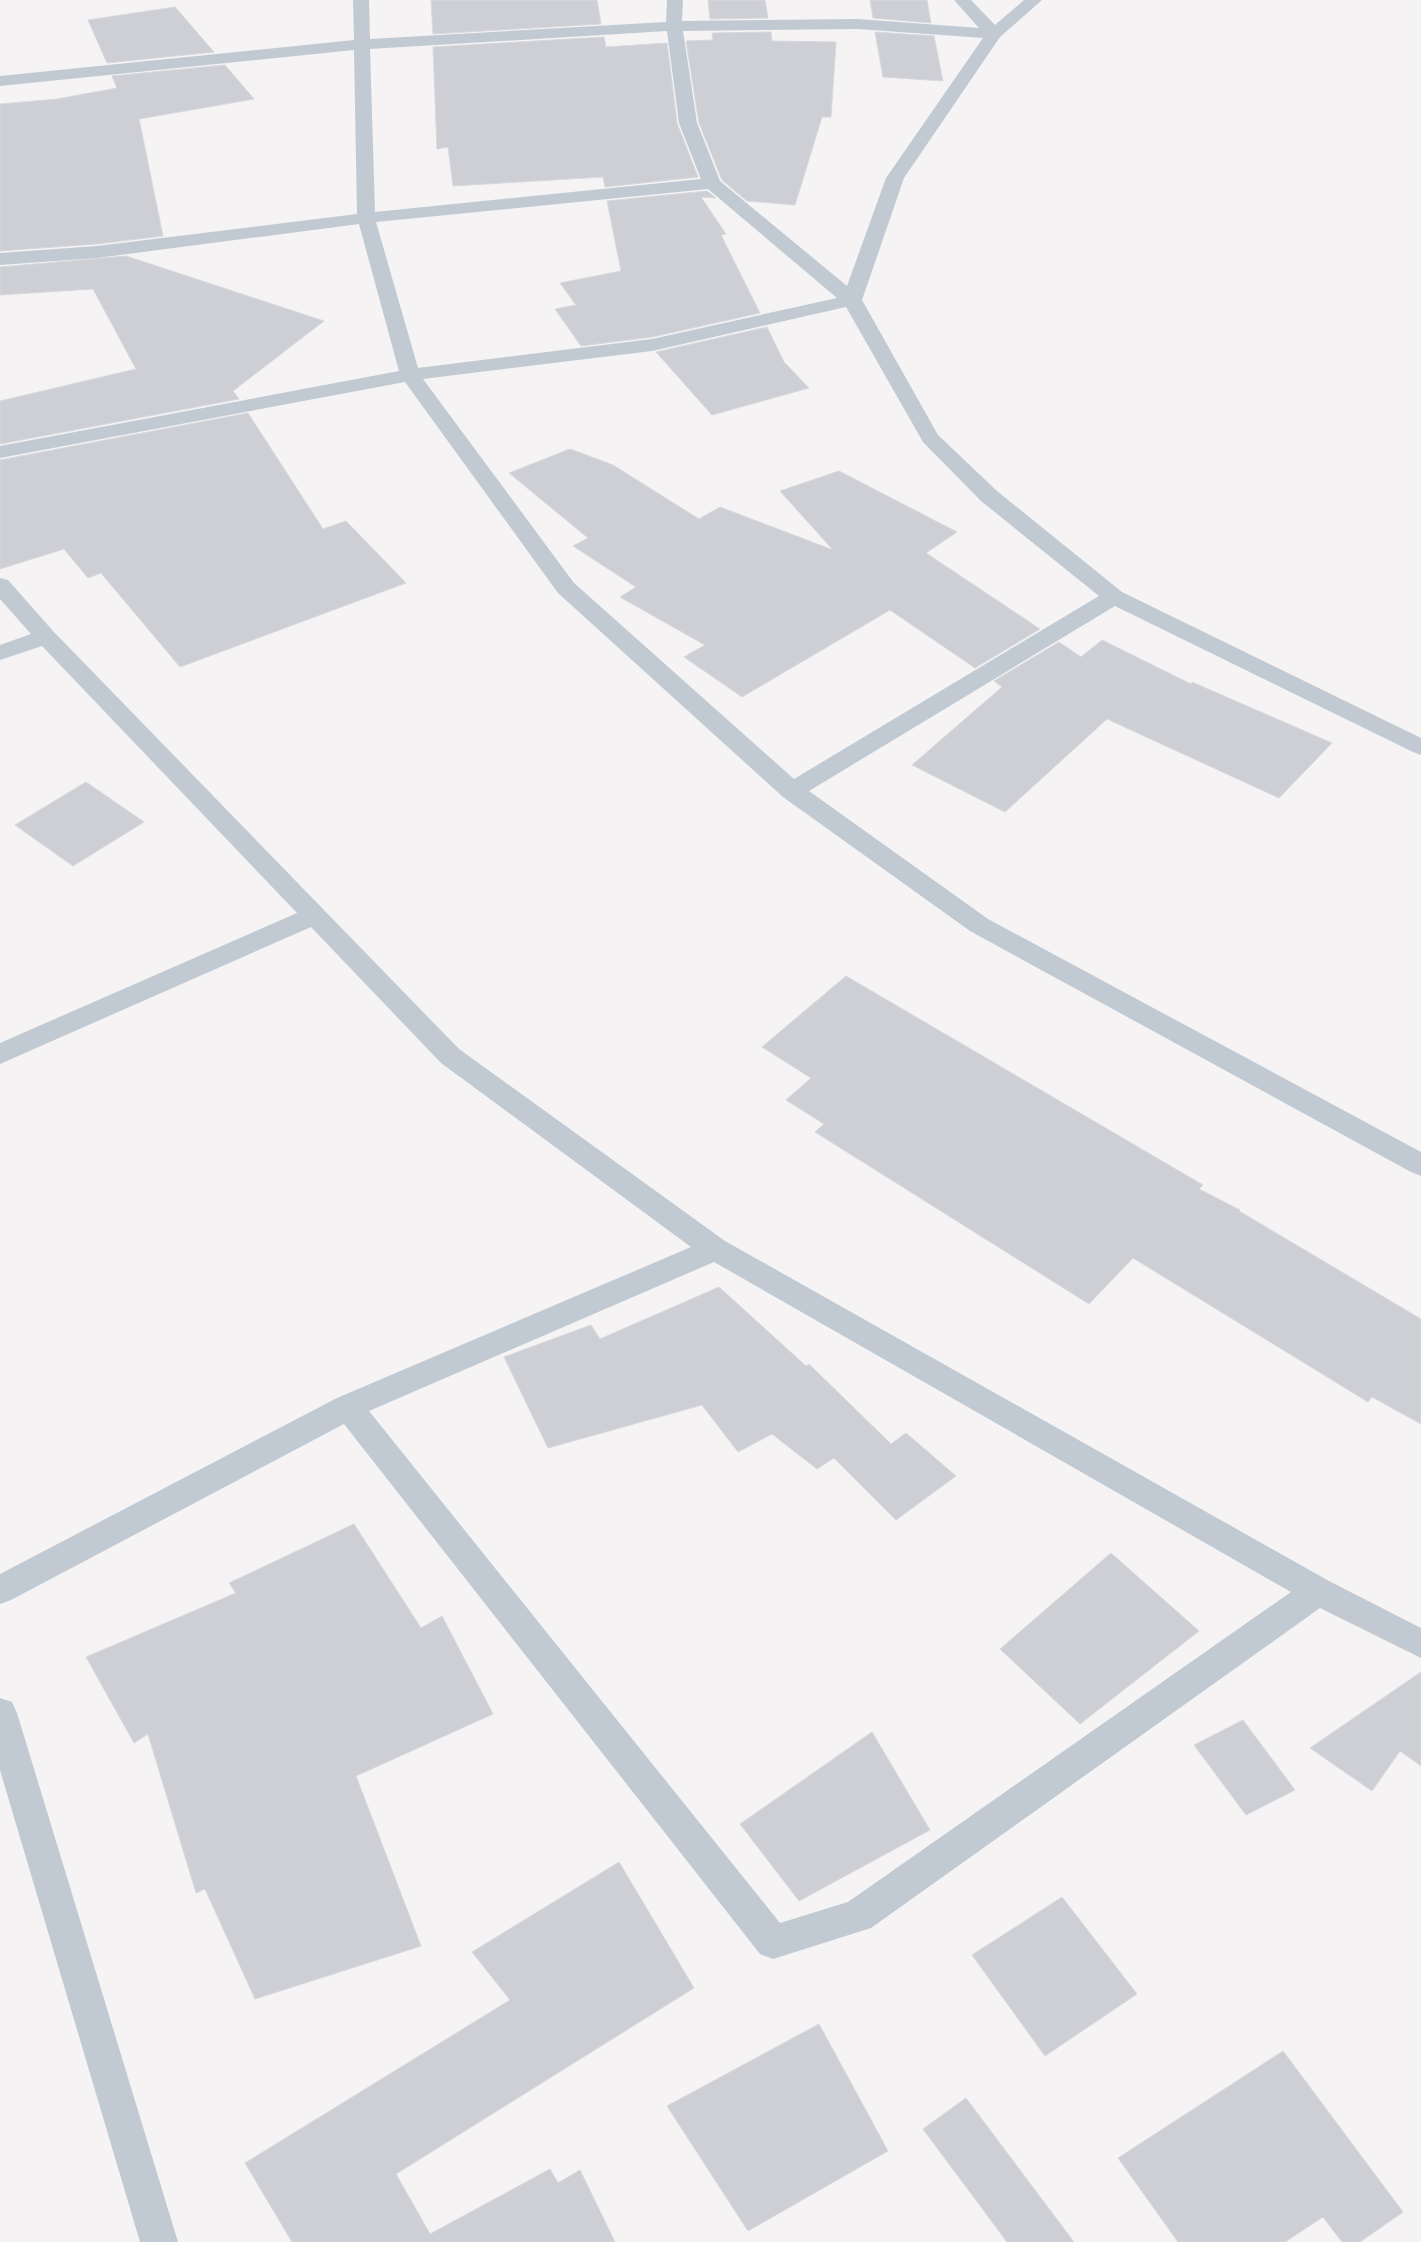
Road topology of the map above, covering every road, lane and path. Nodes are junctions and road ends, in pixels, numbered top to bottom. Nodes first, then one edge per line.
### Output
1 (361, 0) edge
2 (676, 0) edge
3 (962, 0) edge
4 (1034, 0) edge
5 (674, 26) junction
6 (994, 34) junction
7 (362, 44) junction
8 (0, 81) edge
9 (712, 183) junction
10 (366, 218) junction
11 (0, 259) edge
12 (852, 300) junction
13 (410, 375) junction
14 (0, 452) edge
15 (0, 585) edge
16 (1114, 598) junction
17 (46, 637) junction
18 (0, 653) edge
19 (1421, 747) edge
20 (792, 791) junction
21 (315, 915) junction
22 (0, 1054) edge
23 (1421, 1165) edge
24 (715, 1249) junction
25 (348, 1407) junction
26 (0, 1590) edge
27 (1318, 1591) junction
28 (1421, 1644) edge
29 (0, 1713) edge
30 (159, 2242) edge

1 - 7 street
2 - 5 street
3 - 6 street
4 - 6 street
5 - 6 street
5 - 7 street
5 - 9 street
6 - 12 street
7 - 8 street
7 - 10 street
9 - 10 street
9 - 12 street
10 - 11 street
10 - 13 street
12 - 13 street
12 - 16 street
13 - 14 street
13 - 20 street
15 - 17 street
16 - 19 street
16 - 20 street
17 - 18 street
17 - 21 street
20 - 23 street
21 - 22 street
21 - 24 street
24 - 25 street
24 - 27 street
25 - 26 street
25 - 27 street
27 - 28 street
29 - 30 street

